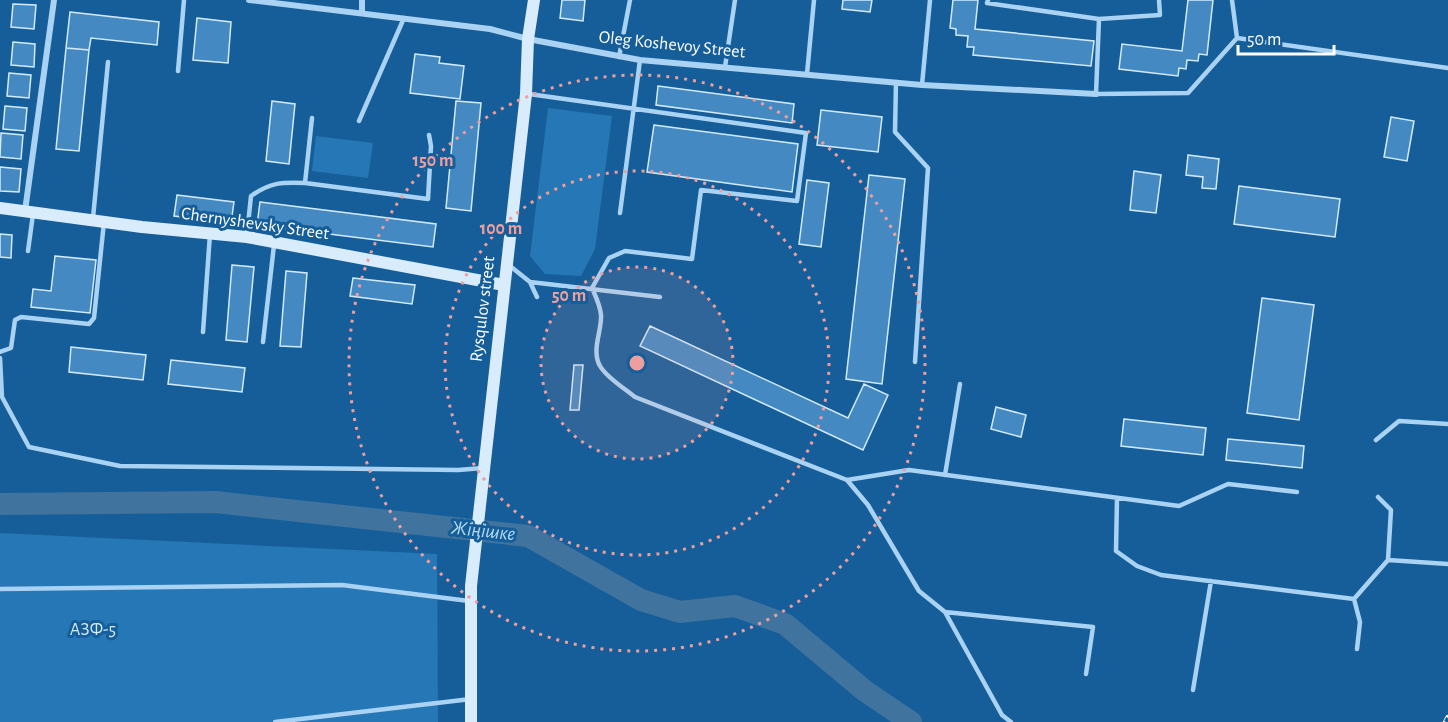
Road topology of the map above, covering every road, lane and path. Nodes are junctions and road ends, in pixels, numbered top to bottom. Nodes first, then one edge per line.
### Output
1 (54, 0) edge
2 (184, 0) edge
3 (249, 0) edge
4 (362, 0) edge
5 (534, 0) edge
6 (630, 0) edge
7 (735, 0) edge
8 (814, 0) edge
9 (930, 0) edge
10 (988, 0) edge
11 (1160, 0) edge
12 (1232, 0) edge
13 (268, 1) edge
14 (362, 14) junction
15 (404, 18) junction
16 (1099, 19) junction
17 (1237, 38) junction
18 (528, 39) junction
19 (619, 57) junction
20 (640, 60) junction
21 (108, 62) dead end
22 (725, 67) junction
23 (1448, 68) edge
24 (178, 71) dead end
25 (807, 74) junction
26 (896, 82) junction
27 (922, 85) junction
28 (526, 94) junction
29 (1096, 94) junction
30 (634, 109) junction
31 (312, 118) dead end
32 (359, 121) dead end
33 (429, 135) dead end
34 (305, 183) junction
35 (0, 208) edge
36 (29, 212) junction
37 (620, 213) dead end
38 (98, 221) junction
39 (210, 234) junction
40 (247, 237) junction
41 (274, 242) junction
42 (28, 251) dead end
43 (507, 264) junction
44 (530, 282) junction
45 (504, 285) junction
46 (592, 288) junction
47 (537, 297) dead end
48 (660, 297) dead end
49 (203, 332) dead end
50 (263, 342) dead end
51 (0, 352) edge
52 (0, 358) edge
53 (915, 362) dead end
54 (960, 384) dead end
55 (1448, 424) edge
56 (1376, 440) dead end
57 (482, 474) junction
58 (945, 475) junction
59 (847, 480) junction
60 (1296, 492) dead end
61 (1378, 497) dead end
62 (1117, 498) junction
63 (1388, 561) junction
64 (1448, 564) edge
65 (1211, 581) junction
66 (0, 589) edge
67 (1354, 599) junction
68 (471, 601) junction
69 (945, 612) junction
70 (1358, 649) dead end
71 (1086, 674) dead end
72 (1193, 690) dead end
73 (471, 699) junction
74 (275, 722) edge
75 (471, 722) edge
76 (1011, 722) edge

1 - 36 street
2 - 24 lane
3 - 13 street, Oleg Koshevoy Street
4 - 14 street
5 - 18 street, Rysqulov street
6 - 19 lane
7 - 22 lane
8 - 25 lane
9 - 27 lane
10 - 16 lane
11 - 16 lane
12 - 17 lane
13 - 14 street, Oleg Koshevoy Street
14 - 15 street, Oleg Koshevoy Street
15 - 18 street, Oleg Koshevoy Street
15 - 32 lane
16 - 29 lane
17 - 23 lane
17 - 29 lane
18 - 19 street, Oleg Koshevoy Street
18 - 28 street, Rysqulov street
19 - 20 street, Oleg Koshevoy Street
20 - 22 street, Oleg Koshevoy Street
20 - 30 lane
21 - 38 lane
22 - 25 street, Oleg Koshevoy Street
25 - 26 street, Oleg Koshevoy Street
26 - 27 street, Oleg Koshevoy Street
26 - 53 lane
27 - 29 street, Oleg Koshevoy Street
28 - 30 lane
28 - 43 street, Rysqulov street
30 - 37 lane
30 - 46 lane
31 - 34 lane
33 - 34 lane
34 - 40 lane
35 - 36 street, Chernyshevsky Street
36 - 38 street, Chernyshevsky Street
36 - 42 lane
38 - 39 street, Chernyshevsky Street
38 - 51 lane
39 - 40 street, Chernyshevsky Street
39 - 49 lane
40 - 41 street, Chernyshevsky Street
41 - 45 street, Chernyshevsky Street
41 - 50 lane
43 - 44 lane
43 - 45 street, Rysqulov street
44 - 46 lane
44 - 47 lane
45 - 57 street, Rysqulov street
46 - 48 lane
46 - 59 lane
52 - 57 lane
54 - 58 lane
55 - 56 lane
57 - 68 street, Rysqulov street
58 - 59 lane
58 - 62 lane
59 - 69 lane
60 - 62 lane
61 - 63 lane
62 - 65 lane
63 - 64 lane
63 - 67 lane
65 - 67 lane
65 - 72 lane
66 - 68 lane
67 - 70 lane
68 - 73 street, Rysqulov street
69 - 71 lane
69 - 76 lane
73 - 74 lane
73 - 75 street, Rysqulov street

